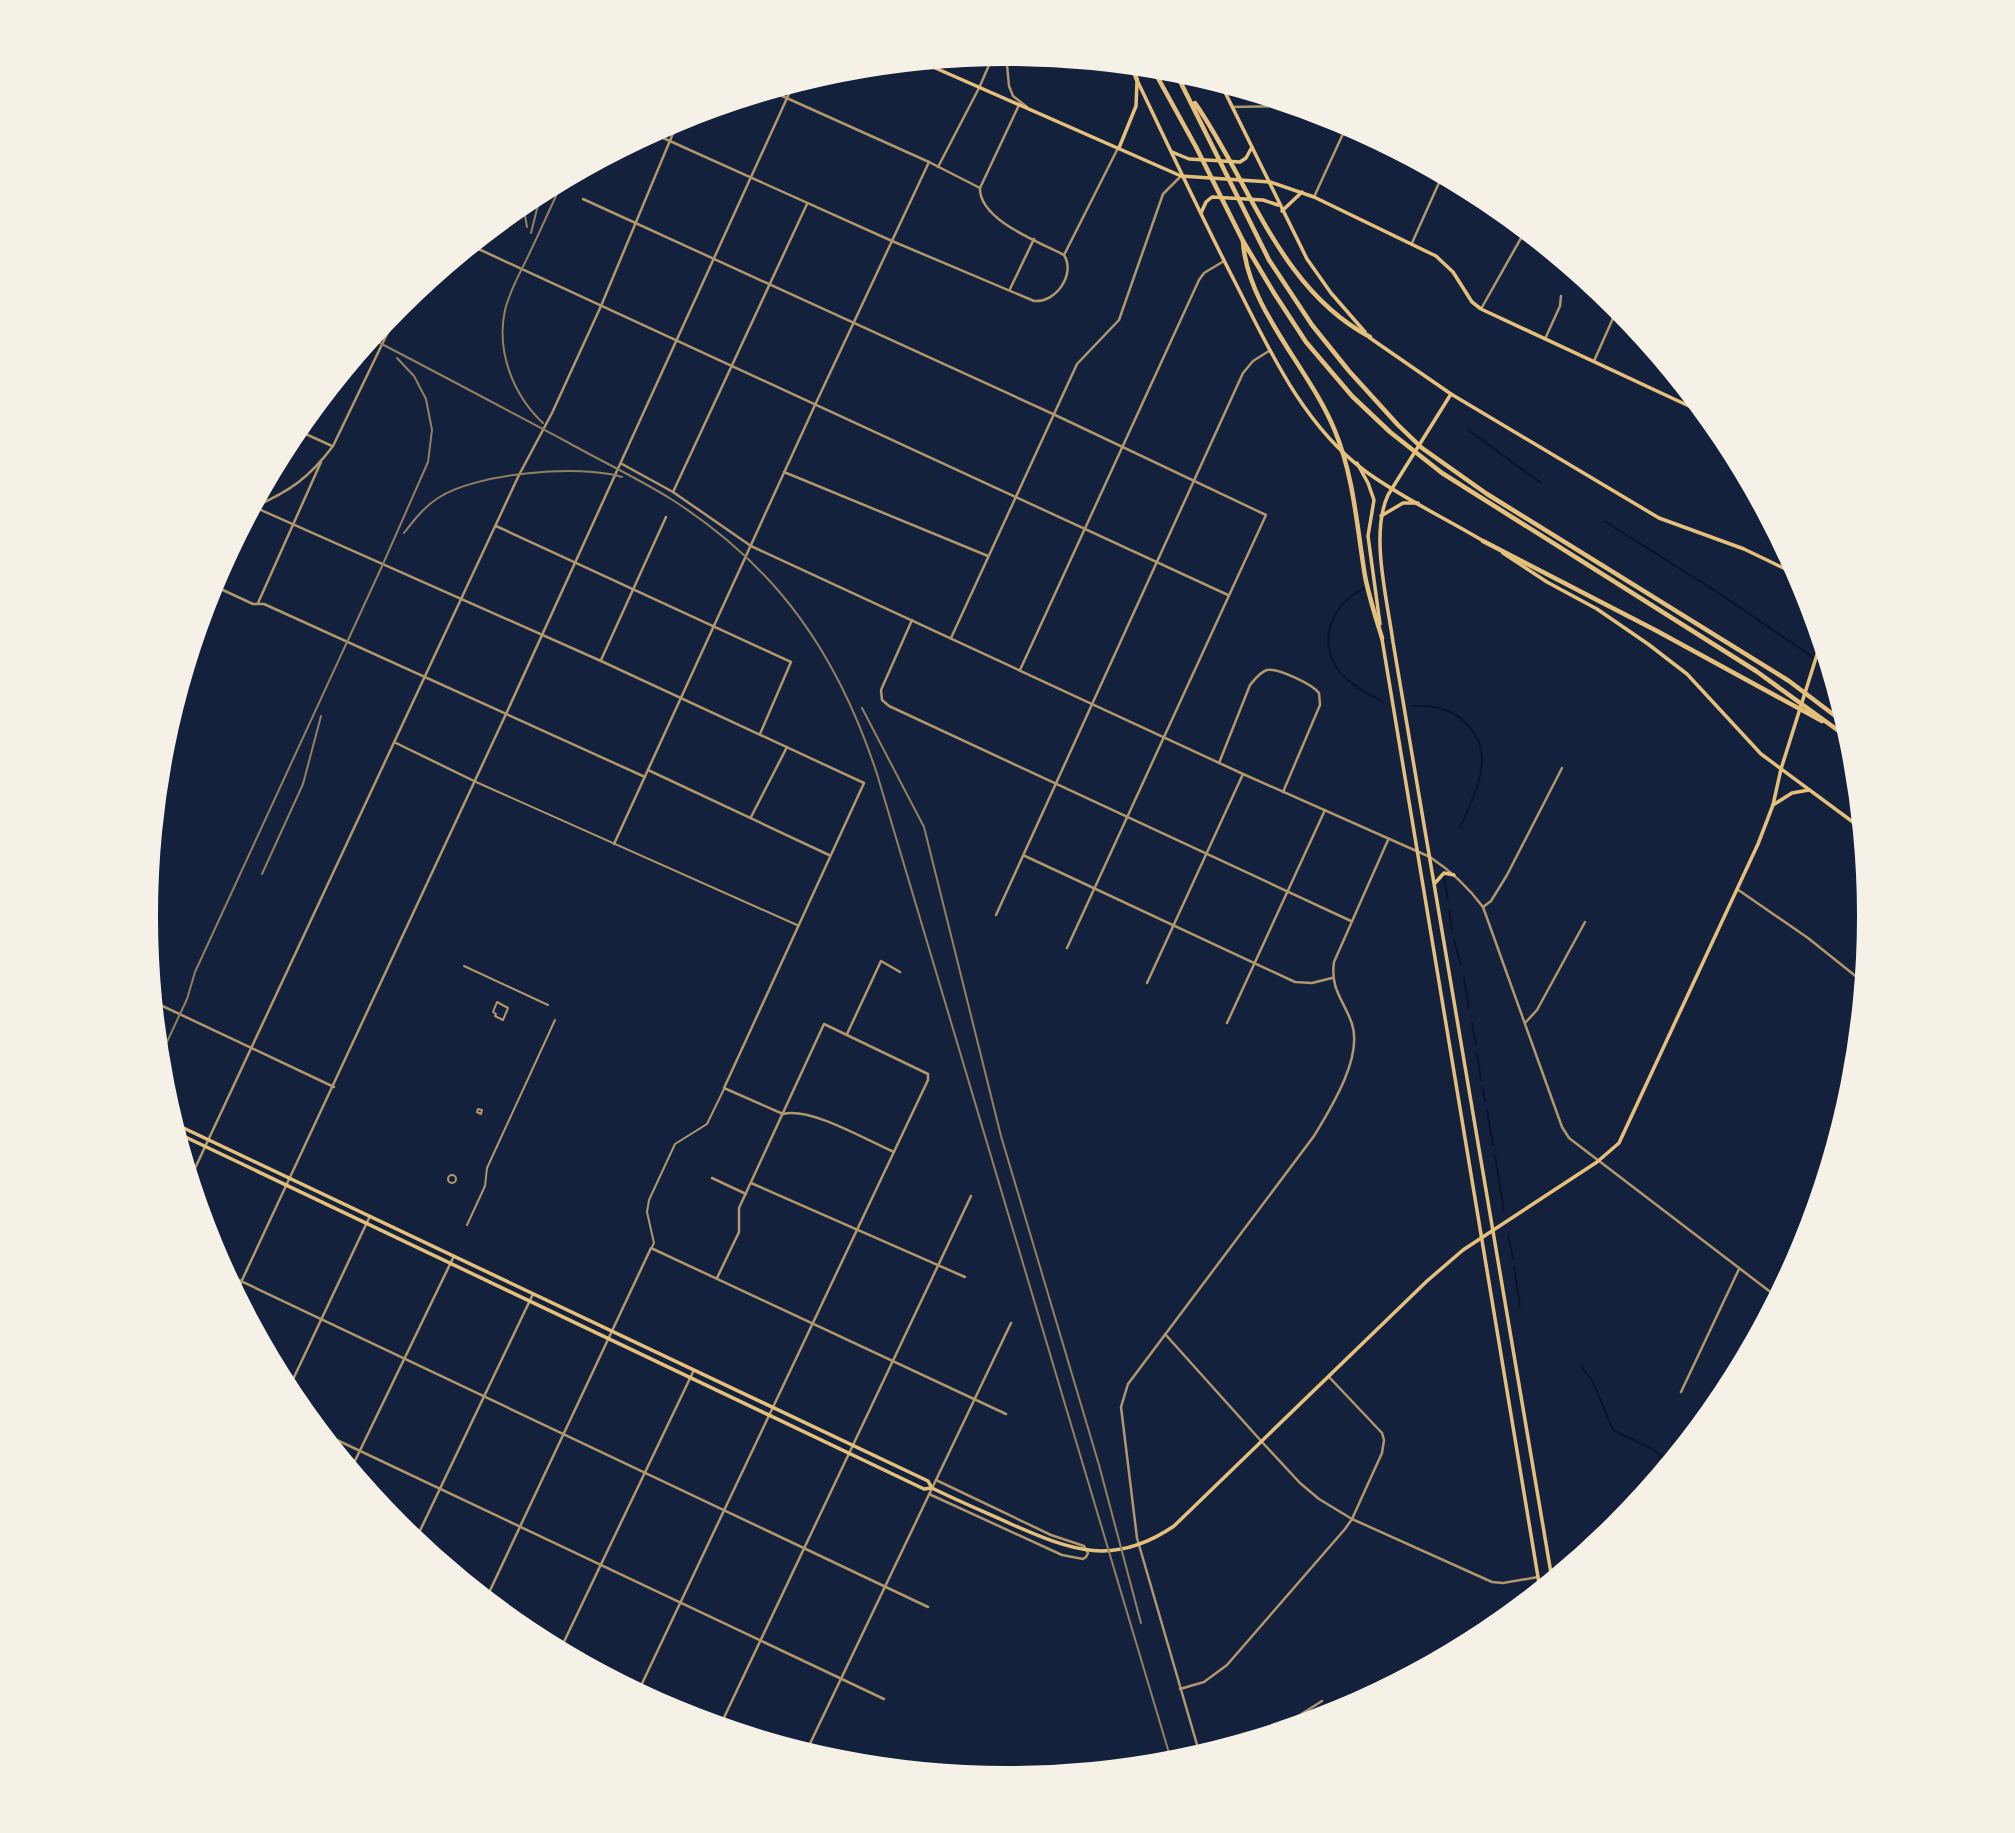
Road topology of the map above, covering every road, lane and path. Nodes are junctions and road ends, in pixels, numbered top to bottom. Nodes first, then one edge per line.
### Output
1 (1007, 66) edge
2 (988, 67) edge
3 (940, 69) edge
4 (1136, 77) edge
5 (1137, 80) junction
6 (1160, 81) edge
7 (1182, 85) edge
8 (979, 88) junction
9 (1185, 90) junction
10 (789, 95) edge
11 (1226, 95) edge
12 (782, 97) edge
13 (787, 99) junction
14 (1019, 105) junction
15 (1263, 106) edge
16 (1232, 107) junction
17 (1032, 111) junction
18 (1342, 135) edge
19 (671, 136) edge
20 (664, 139) edge
21 (669, 141) junction
22 (1252, 146) junction
23 (1118, 148) junction
24 (1170, 150) junction
25 (929, 162) junction
26 (938, 167) junction
27 (1181, 176) junction
28 (751, 178) junction
29 (1270, 182) junction
30 (1438, 184) edge
31 (980, 188) junction
32 (1302, 191) junction
33 (1314, 197) junction
34 (583, 199) dead end
35 (807, 204) junction
36 (1281, 209) junction
37 (1200, 214) junction
38 (634, 223) junction
39 (1034, 239) junction
40 (1521, 239) edge
41 (1243, 241) junction
42 (892, 242) junction
43 (1412, 243) junction
44 (480, 250) edge
45 (1064, 255) junction
46 (713, 261) junction
47 (1224, 261) junction
48 (769, 286) junction
49 (1009, 290) junction
50 (1561, 296) dead end
51 (600, 306) junction
52 (1481, 309) junction
53 (1613, 319) edge
54 (853, 324) junction
55 (386, 337) edge
56 (1370, 337) junction
57 (1545, 339) junction
58 (677, 342) junction
59 (1269, 351) junction
60 (1594, 361) junction
61 (731, 366) junction
62 (1451, 394) junction
63 (815, 405) junction
64 (1686, 405) edge
65 (1053, 414) junction
66 (308, 435) edge
67 (333, 446) junction
68 (1123, 447) junction
69 (321, 462) junction
70 (1357, 463) junction
71 (622, 464) junction
72 (784, 472) junction
73 (1195, 481) junction
74 (1392, 488) junction
75 (673, 492) junction
76 (1016, 497) junction
77 (265, 502) edge
78 (1418, 503) junction
79 (261, 510) edge
80 (666, 517) dead end
81 (1380, 518) junction
82 (294, 525) junction
83 (495, 526) junction
84 (1086, 528) junction
85 (1483, 541) junction
86 (751, 546) junction
87 (988, 556) junction
88 (576, 562) junction
89 (1158, 563) junction
90 (1782, 567) edge
91 (223, 589) edge
92 (634, 590) junction
93 (1229, 595) junction
94 (462, 598) junction
95 (258, 604) junction
96 (912, 620) junction
97 (714, 626) junction
98 (543, 635) junction
99 (1382, 638) junction
100 (950, 639) junction
101 (1816, 656) edge
102 (600, 661) junction
103 (1020, 670) junction
104 (426, 677) junction
105 (1389, 678) junction
106 (1400, 681) junction
107 (681, 698) junction
108 (1092, 703) junction
109 (506, 714) junction
110 (1833, 714) edge
111 (1836, 728) edge
112 (1836, 729) edge
113 (760, 734) junction
114 (1165, 736) junction
115 (396, 743) junction
116 (787, 747) junction
117 (1219, 763) junction
118 (1562, 768) dead end
119 (1781, 769) junction
120 (648, 770) junction
121 (1243, 774) junction
122 (645, 777) junction
123 (475, 782) junction
124 (1056, 783) junction
125 (1809, 790) junction
126 (1283, 792) junction
127 (1773, 805) junction
128 (1325, 810) junction
129 (751, 817) junction
130 (1128, 817) junction
131 (1852, 821) edge
132 (1388, 840) junction
133 (614, 844) junction
134 (1416, 853) junction
135 (1206, 854) junction
136 (1024, 855) junction
137 (830, 856) junction
138 (1430, 857) junction
139 (1454, 875) junction
140 (1434, 884) junction
141 (1094, 888) junction
142 (1737, 889) junction
143 (1288, 891) junction
144 (1483, 907) junction
145 (996, 915) dead end
146 (1352, 922) junction
147 (1584, 922) dead end
148 (798, 926) junction
149 (1174, 926) junction
150 (1067, 948) dead end
151 (1254, 962) junction
152 (464, 966) dead end
153 (901, 972) dead end
154 (1856, 976) edge
155 (1332, 978) junction
156 (1147, 983) dead end
157 (548, 1005) dead end
158 (163, 1006) edge
159 (508, 1007) joint
160 (555, 1020) dead end
161 (1227, 1023) dead end
162 (1525, 1023) junction
163 (847, 1034) junction
164 (253, 1049) junction
165 (334, 1087) junction
166 (724, 1088) junction
167 (783, 1114) junction
168 (184, 1128) edge
169 (186, 1138) edge
170 (209, 1140) junction
171 (206, 1147) junction
172 (894, 1152) junction
173 (1597, 1161) junction
174 (196, 1168) edge
175 (290, 1177) junction
176 (712, 1178) dead end
177 (751, 1183) junction
178 (286, 1185) junction
179 (746, 1194) junction
180 (971, 1196) dead end
181 (370, 1216) junction
182 (367, 1224) junction
183 (467, 1225) dead end
184 (858, 1231) junction
185 (1494, 1231) junction
186 (1481, 1238) junction
187 (652, 1248) junction
188 (454, 1256) junction
189 (450, 1263) junction
190 (939, 1266) junction
191 (1739, 1269) junction
192 (965, 1276) dead end
193 (717, 1278) junction
194 (241, 1281) joint
195 (1770, 1292) edge
196 (533, 1293) junction
197 (529, 1301) junction
198 (321, 1319) junction
199 (1011, 1323) dead end
200 (814, 1324) junction
201 (613, 1331) junction
202 (1165, 1334) junction
203 (610, 1338) junction
204 (403, 1357) junction
205 (894, 1362) junction
206 (694, 1370) junction
207 (294, 1377) edge
208 (690, 1377) junction
209 (1330, 1378) junction
210 (1681, 1392) dead end
211 (484, 1396) junction
212 (973, 1399) junction
213 (774, 1408) junction
214 (1006, 1414) dead end
215 (770, 1415) junction
216 (563, 1434) junction
217 (338, 1440) edge
218 (1262, 1443) junction
219 (853, 1446) junction
220 (359, 1450) junction
221 (850, 1452) junction
222 (355, 1461) edge
223 (644, 1472) junction
224 (936, 1480) junction
225 (440, 1488) junction
226 (932, 1488) junction
227 (929, 1494) junction
228 (725, 1510) junction
229 (1352, 1519) junction
230 (521, 1526) junction
231 (420, 1531) edge
232 (805, 1548) junction
233 (601, 1564) junction
234 (1551, 1570) edge
235 (1538, 1577) junction
236 (1539, 1580) edge
237 (885, 1587) junction
238 (490, 1591) edge
239 (681, 1602) junction
240 (928, 1607) dead end
241 (761, 1641) junction
242 (564, 1642) edge
243 (842, 1679) junction
244 (642, 1684) edge
245 (1180, 1689) junction
246 (884, 1699) dead end
247 (1322, 1701) dead end
248 (1303, 1713) edge
249 (724, 1717) edge
250 (810, 1743) edge
251 (1197, 1745) edge

1 - 17 street
2 - 8 street
3 - 8 main road
4 - 5 highway
5 - 23 main road
5 - 24 main road
6 - 41 highway
7 - 9 highway
8 - 14 main road
8 - 26 street
9 - 56 highway
9 - 110 highway
10 - 13 street
11 - 16 main road
12 - 13 street
13 - 25 street
13 - 28 street
14 - 17 main road
14 - 31 street
15 - 16 street
16 - 22 main road
17 - 23 main road
18 - 33 street
19 - 21 street
20 - 21 street
21 - 28 street
21 - 38 street
22 - 24 main road
22 - 29 main road
23 - 27 main road
23 - 45 street
24 - 27 main road
25 - 26 street
25 - 42 street
26 - 31 street
27 - 29 main road
27 - 37 main road
27 - 65 street
28 - 35 street
28 - 46 street
29 - 32 main road
29 - 36 main road
30 - 43 street
31 - 39 street
32 - 33 main road
32 - 36 main road
33 - 43 main road
34 - 38 street
35 - 42 street
35 - 48 street
36 - 37 main road
36 - 56 main road
37 - 47 main road
38 - 46 street
38 - 51 street
39 - 45 street
39 - 49 street
40 - 52 street
41 - 99 highway
41 - 111 highway
42 - 49 street
42 - 54 street
43 - 52 main road
44 - 51 street
45 - 49 street
46 - 48 street
46 - 58 street
47 - 59 main road
47 - 68 street
48 - 54 street
48 - 61 street
50 - 57 street
51 - 58 street
51 - 83 street
52 - 57 main road
53 - 60 street
54 - 63 street
54 - 65 street
55 - 67 street
56 - 62 main road
57 - 60 main road
58 - 61 street
58 - 71 street
59 - 70 main road
59 - 73 street
60 - 64 main road
61 - 63 street
61 - 75 street
62 - 74 main road
62 - 90 main road
63 - 72 street
63 - 76 street
65 - 68 street
65 - 76 street
66 - 67 street
67 - 69 street
68 - 73 street
68 - 84 street
69 - 77 street
69 - 82 street
70 - 74 main road
70 - 99 main road
71 - 75 street
71 - 88 street
72 - 86 street
72 - 87 street
73 - 89 street
73 - 93 street
74 - 78 main road
74 - 81 main road
75 - 86 street
76 - 84 street
76 - 87 street
78 - 81 main road
78 - 85 main road
79 - 82 street
80 - 92 street
81 - 106 main road
82 - 94 street
82 - 95 street
83 - 88 street
83 - 94 street
84 - 89 street
84 - 103 street
85 - 112 highway
85 - 119 main road
86 - 96 street
86 - 97 street
87 - 100 street
88 - 92 street
88 - 98 street
89 - 93 street
89 - 108 street
91 - 95 street
92 - 97 street
92 - 102 street
93 - 114 street
94 - 98 street
94 - 104 street
95 - 104 street
96 - 100 street
96 - 124 street
97 - 107 street
97 - 113 street
98 - 102 street
98 - 109 street
99 - 105 main road
100 - 103 street
101 - 119 main road
102 - 107 street
103 - 108 street
104 - 109 street
104 - 115 street
105 - 106 main road
105 - 134 main road
106 - 138 main road
107 - 113 street
107 - 120 street
108 - 114 street
108 - 124 street
109 - 122 street
109 - 123 street
113 - 116 street
114 - 117 street
114 - 130 street
115 - 123 street
115 - 164 street
116 - 129 street
116 - 137 street
117 - 121 street
117 - 126 street
118 - 144 street
119 - 125 main road
119 - 127 main road
120 - 122 street
120 - 129 street
121 - 126 street
121 - 135 street
122 - 133 street
123 - 133 street
123 - 165 street
124 - 130 street
124 - 136 street
125 - 127 main road
125 - 131 main road
126 - 128 street
127 - 142 main road
128 - 132 street
128 - 143 street
129 - 137 street
130 - 135 street
130 - 141 street
132 - 134 street
132 - 146 street
133 - 148 street
134 - 138 street
134 - 186 main road
135 - 143 street
135 - 149 street
136 - 141 street
136 - 145 street
137 - 148 street
138 - 139 street
138 - 140 main road
139 - 140 main road
139 - 144 street
140 - 185 main road
141 - 149 street
141 - 150 street
142 - 154 street
142 - 173 main road
143 - 146 street
143 - 151 street
144 - 162 street
146 - 155 street
147 - 162 street
148 - 166 street
149 - 151 street
149 - 156 street
151 - 155 street
151 - 161 street
152 - 157 street
153 - 163 street
155 - 202 street
158 - 164 street
159 - 159 street
160 - 183 street
162 - 173 street
163 - 167 street
163 - 172 street
164 - 165 street
164 - 170 street
165 - 175 street
166 - 167 street
166 - 187 street
167 - 172 street
167 - 177 street
168 - 170 main road
169 - 171 main road
170 - 171 street
170 - 175 main road
171 - 174 street
171 - 178 main road
172 - 184 street
173 - 185 main road
173 - 191 street
175 - 178 street
175 - 181 main road
176 - 179 street
177 - 179 street
177 - 184 street
178 - 182 main road
178 - 194 street
179 - 193 street
180 - 190 street
181 - 182 street
181 - 188 main road
182 - 189 main road
182 - 198 street
184 - 190 street
184 - 200 street
185 - 186 main road
185 - 234 main road
186 - 209 main road
186 - 235 main road
187 - 193 street
187 - 201 street
188 - 189 street
188 - 196 main road
189 - 197 main road
189 - 204 street
190 - 192 street
190 - 205 street
191 - 195 street
191 - 210 street
193 - 200 street
194 - 198 street
196 - 197 street
196 - 201 main road
197 - 203 main road
197 - 211 street
198 - 204 street
198 - 207 street
199 - 212 street
200 - 205 street
200 - 213 street
201 - 203 street
201 - 206 main road
202 - 218 street
202 - 245 street
203 - 208 main road
203 - 216 street
204 - 211 street
204 - 220 street
205 - 212 street
205 - 219 street
206 - 208 street
206 - 213 main road
208 - 215 main road
208 - 223 street
209 - 218 main road
209 - 229 street
211 - 216 street
211 - 225 street
212 - 214 street
212 - 224 street
213 - 215 street
213 - 219 main road
215 - 221 main road
215 - 228 street
216 - 223 street
216 - 230 street
217 - 220 street
218 - 226 main road
218 - 229 street
219 - 221 street
219 - 226 main road
220 - 222 street
220 - 225 street
221 - 226 main road
221 - 232 street
223 - 228 street
223 - 233 street
224 - 226 street
224 - 227 street
225 - 230 street
225 - 231 street
226 - 227 street
227 - 237 street
228 - 232 street
228 - 239 street
229 - 235 street
229 - 245 street
230 - 233 street
230 - 238 street
232 - 237 street
232 - 241 street
233 - 239 street
233 - 242 street
235 - 236 main road
237 - 240 street
237 - 243 street
239 - 241 street
239 - 244 street
241 - 243 street
241 - 249 street
243 - 246 street
243 - 250 street
245 - 251 street
247 - 248 street

